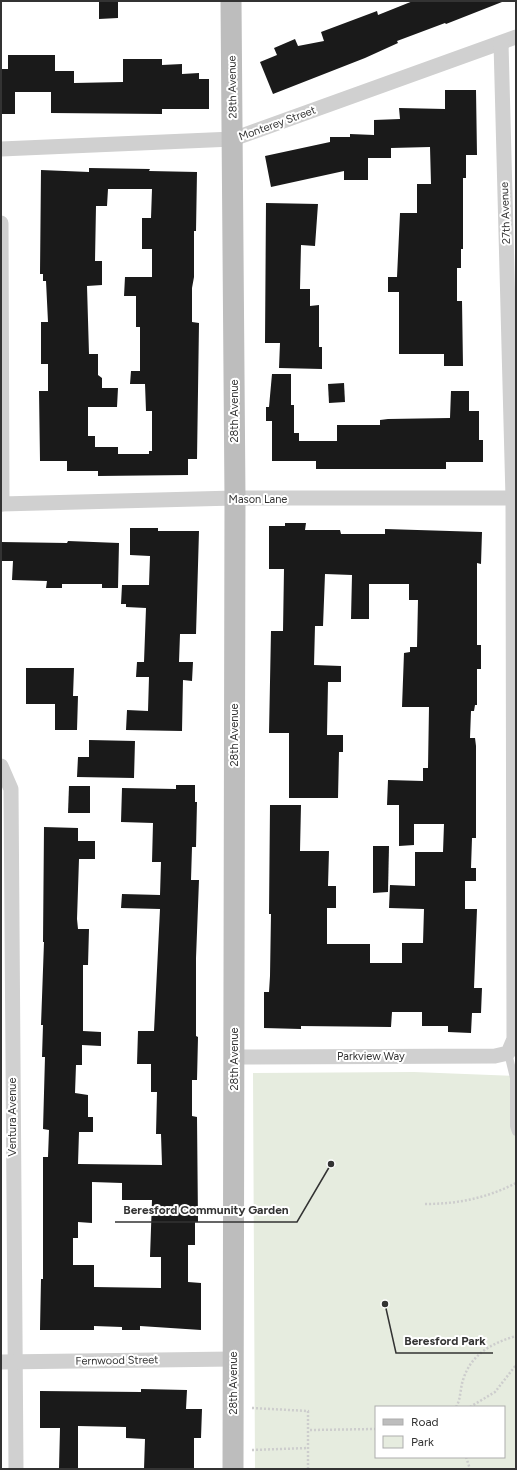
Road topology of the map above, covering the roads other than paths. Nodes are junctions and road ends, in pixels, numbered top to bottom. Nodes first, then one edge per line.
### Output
1 (231, 1) edge
2 (516, 36) edge
3 (500, 43) junction
4 (233, 139) junction
5 (1, 149) edge
6 (1, 223) edge
7 (234, 498) junction
8 (514, 498) edge
9 (1, 504) edge
10 (1, 766) edge
11 (508, 1053) junction
12 (234, 1057) junction
13 (515, 1087) edge
14 (516, 1132) edge
15 (233, 1359) junction
16 (7, 1362) edge
17 (16, 1469) edge
18 (233, 1469) edge

1 - 4 street, 28th Avenue
2 - 3 street, Monterey Street
3 - 4 street, Monterey Street
3 - 8 street, 27th Avenue
4 - 5 street, Monterey Street
4 - 7 street, 28th Avenue
6 - 9 street
7 - 8 street, Mason Lane
7 - 9 street, Mason Lane
7 - 12 street, 28th Avenue
8 - 11 street, 27th Avenue
10 - 16 street, Ventura Avenue
11 - 12 street, Parkview Way
11 - 13 lane
12 - 15 street, 28th Avenue
13 - 14 lane
15 - 16 street, Fernwood Street
15 - 18 street, 28th Avenue
16 - 17 street, Ventura Avenue

